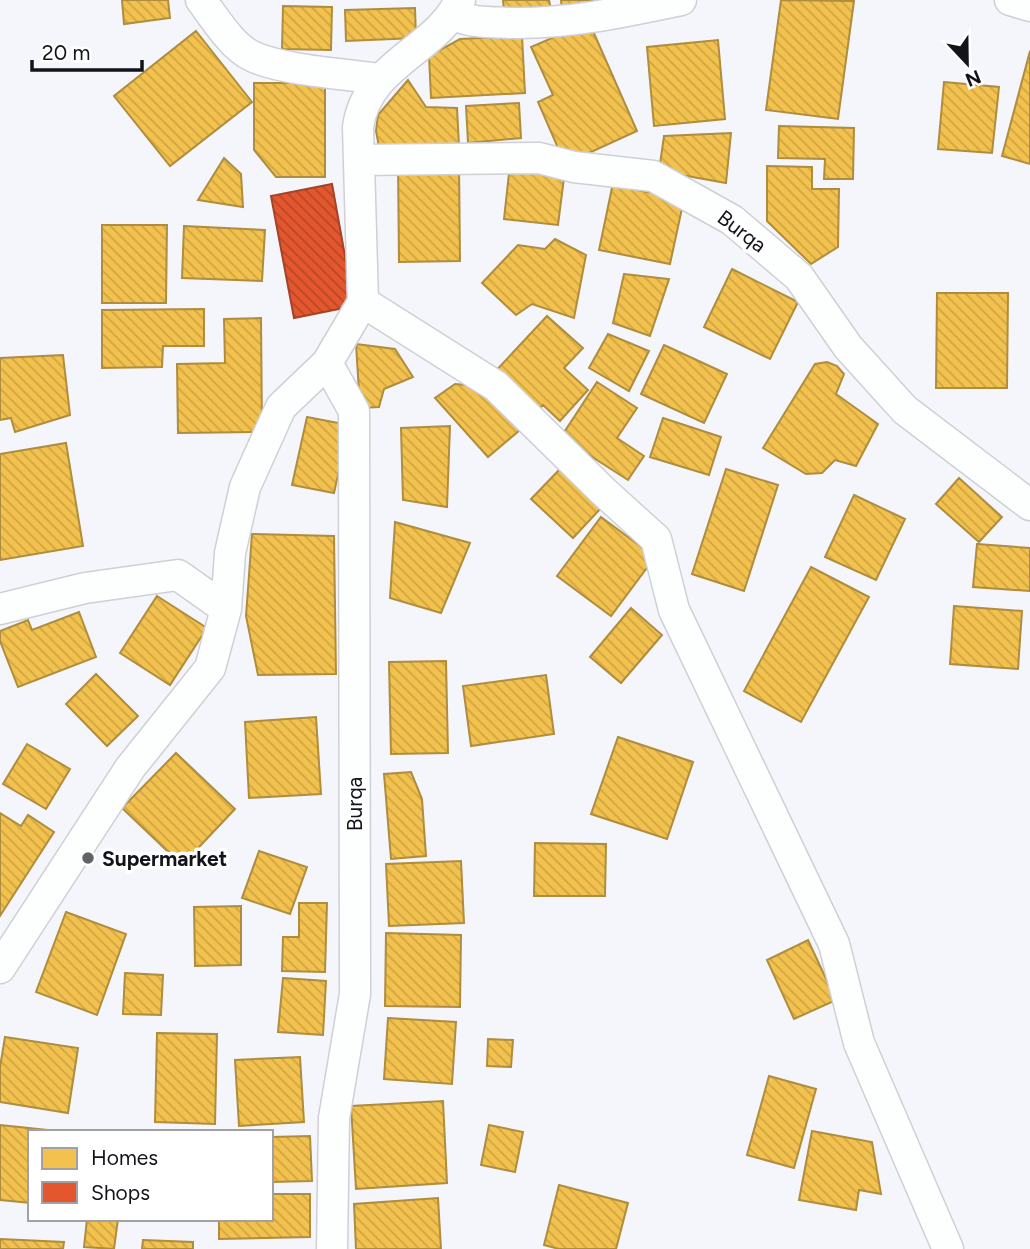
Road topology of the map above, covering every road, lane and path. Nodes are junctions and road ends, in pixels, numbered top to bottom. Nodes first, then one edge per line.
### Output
1 (201, 0) edge
2 (681, 0) edge
3 (1010, 0) edge
4 (1030, 6) edge
5 (456, 7) edge
6 (380, 79) junction
7 (359, 160) junction
8 (363, 302) junction
9 (327, 363) junction
10 (1030, 505) edge
11 (0, 609) edge
12 (226, 609) junction
13 (0, 968) edge
14 (332, 1249) edge
15 (948, 1249) edge

1 - 6 street
2 - 5 street
3 - 4 street
5 - 6 street
6 - 7 street
7 - 8 street
7 - 10 street, Burqa
8 - 9 street
8 - 15 street
9 - 12 street
9 - 14 street, Burqa
11 - 12 street
12 - 13 street

